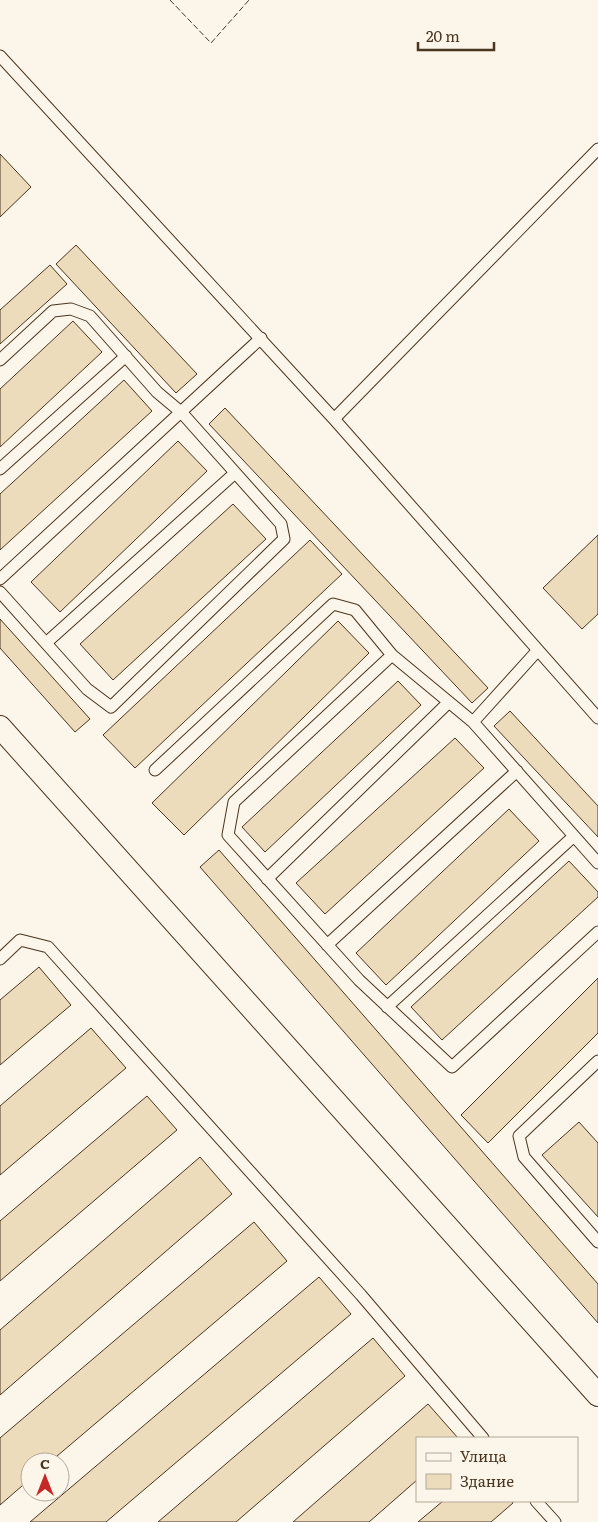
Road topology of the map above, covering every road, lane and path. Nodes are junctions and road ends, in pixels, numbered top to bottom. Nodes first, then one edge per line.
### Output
1 (0, 56) edge
2 (598, 149) edge
3 (261, 338) junction
4 (126, 356) junction
5 (0, 360) edge
6 (182, 413) junction
7 (334, 419) junction
8 (0, 469) edge
9 (236, 473) junction
10 (0, 579) edge
11 (0, 592) edge
12 (46, 643) junction
13 (538, 650) junction
14 (392, 655) junction
15 (449, 702) junction
16 (598, 718) edge
17 (473, 722) junction
18 (0, 727) edge
19 (155, 770) dead end
20 (517, 771) junction
21 (574, 836) junction
22 (598, 863) edge
23 (267, 879) junction
24 (598, 932) edge
25 (327, 946) junction
26 (0, 959) edge
27 (387, 1007) junction
28 (598, 1061) edge
29 (598, 1242) edge
30 (598, 1394) edge
31 (482, 1437) edge
32 (537, 1502) edge
33 (554, 1522) edge

1 - 3 lane
2 - 7 lane
3 - 6 lane
3 - 7 lane
4 - 5 lane
4 - 6 lane
4 - 8 lane
6 - 9 lane
6 - 10 lane
7 - 13 lane
9 - 12 lane
9 - 12 lane
11 - 12 lane
13 - 16 lane
13 - 17 lane
14 - 15 lane
14 - 19 lane
14 - 23 lane
15 - 17 lane
15 - 23 lane
17 - 20 lane
18 - 30 street
20 - 21 lane
20 - 25 lane
21 - 22 lane
21 - 27 lane
23 - 25 lane
24 - 27 lane
25 - 27 lane
26 - 31 lane
28 - 29 lane
32 - 33 lane

